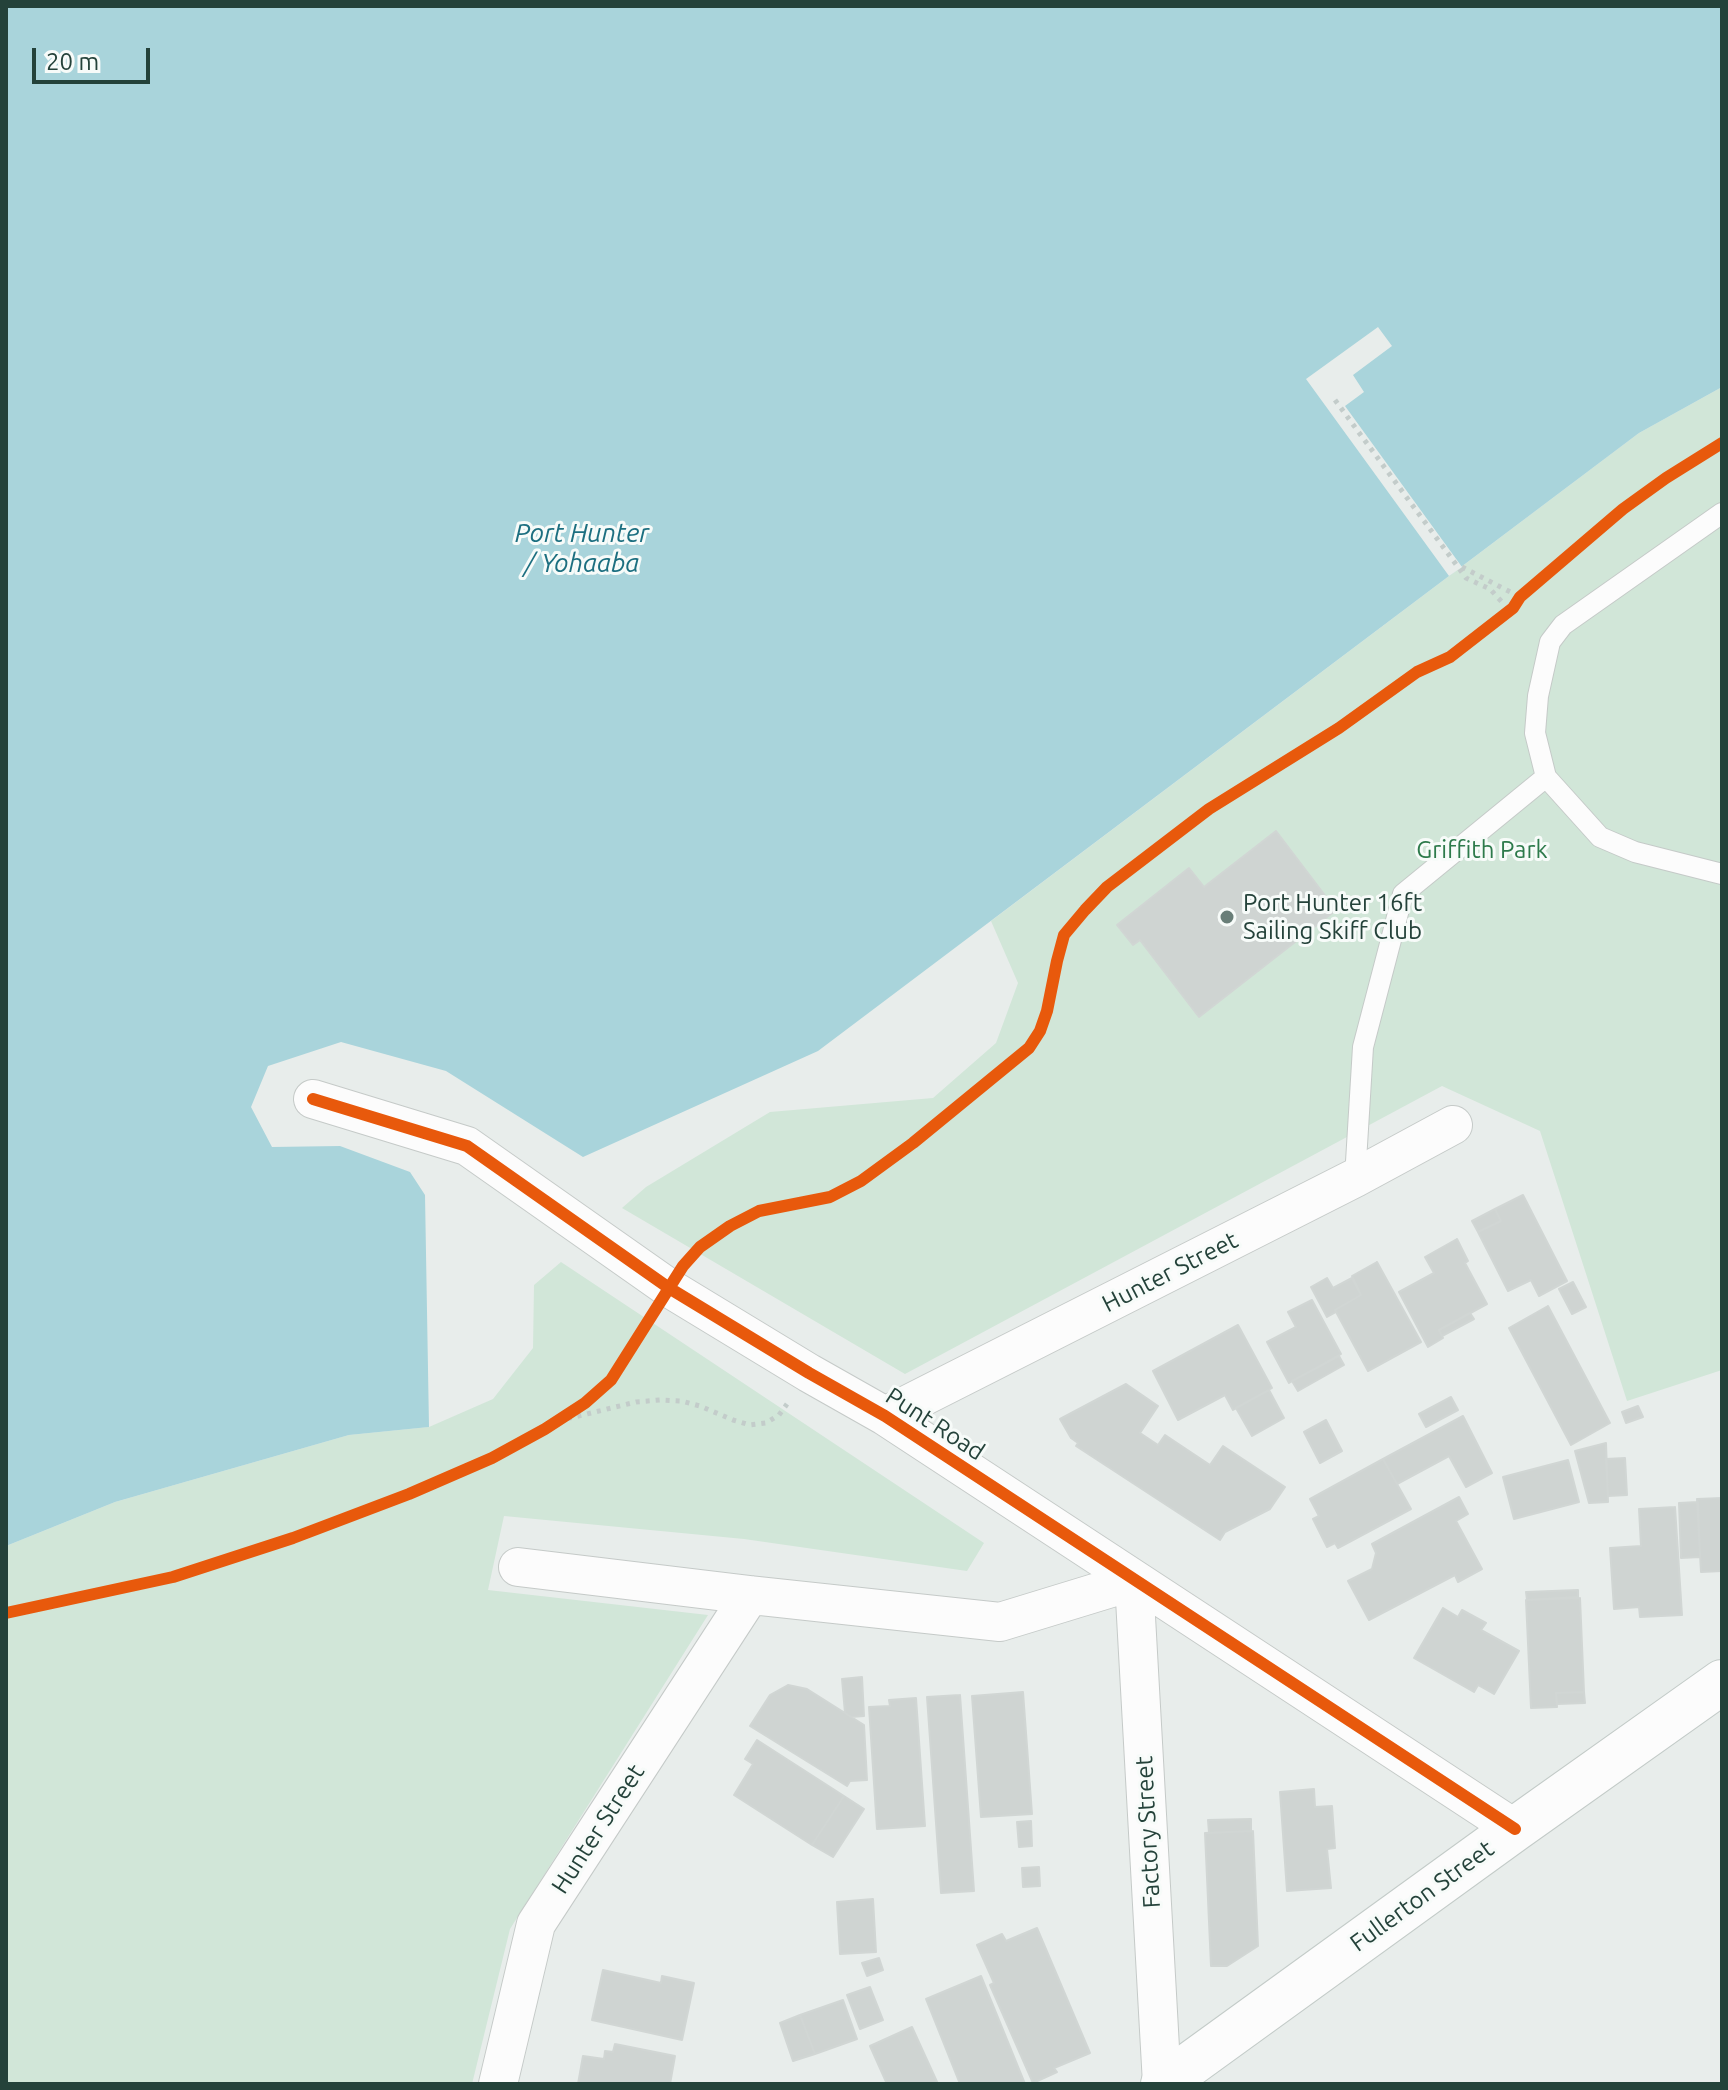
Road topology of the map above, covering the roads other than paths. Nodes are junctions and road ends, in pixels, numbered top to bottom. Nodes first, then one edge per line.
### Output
1 (1722, 513) edge
2 (1546, 777) junction
3 (1722, 874) edge
4 (313, 1099) dead end
5 (1453, 1125) dead end
6 (1355, 1178) junction
7 (885, 1416) junction
8 (518, 1567) dead end
9 (1134, 1581) junction
10 (750, 1595) junction
11 (1722, 1682) edge
12 (1515, 1829) junction
13 (498, 2084) edge
14 (1163, 2084) edge

1 - 2 lane
2 - 3 lane
2 - 6 lane
4 - 7 street, Punt Road
5 - 6 street, Hunter Street
6 - 7 street, Hunter Street
7 - 9 street, Punt Road
8 - 10 street
9 - 10 street
9 - 12 street, Punt Road
9 - 14 street, Factory Street
10 - 13 street, Hunter Street
11 - 12 main road, Fullerton Street
12 - 14 main road, Fullerton Street

